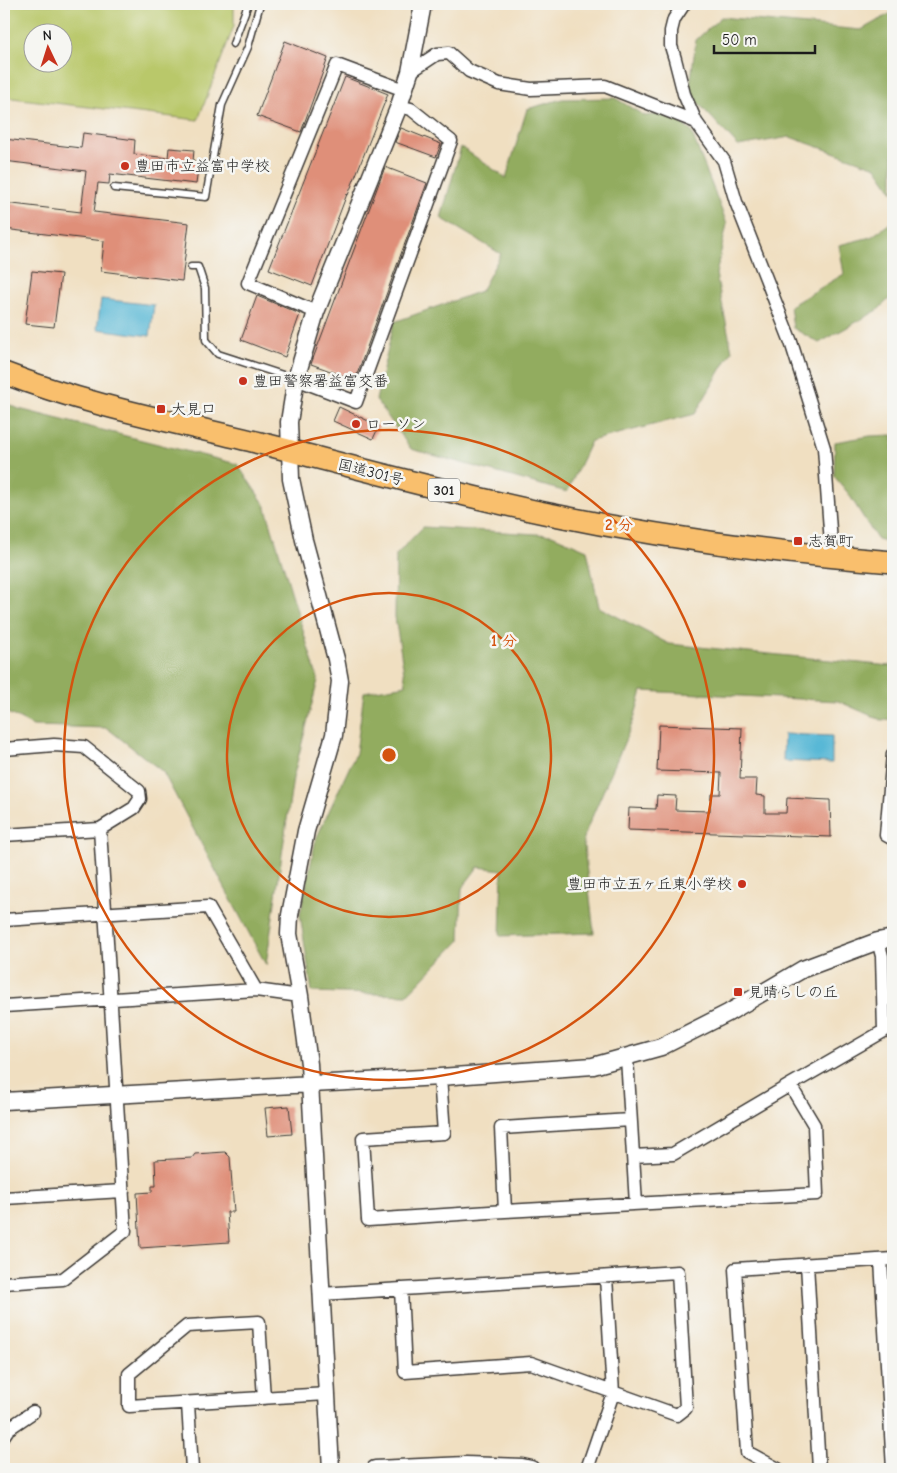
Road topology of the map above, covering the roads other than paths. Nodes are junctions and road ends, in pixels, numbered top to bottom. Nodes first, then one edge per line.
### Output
1 (248, 4) edge
2 (260, 4) edge
3 (423, 4) edge
4 (684, 4) edge
5 (233, 44) dead end
6 (410, 72) junction
7 (404, 90) junction
8 (399, 106) junction
9 (696, 122) junction
10 (114, 188) dead end
11 (191, 267) dead end
12 (316, 312) junction
13 (4, 373) edge
14 (296, 379) junction
15 (290, 452) junction
16 (832, 557) junction
17 (893, 562) edge
18 (4, 749) edge
19 (893, 754) edge
20 (100, 829) junction
21 (4, 835) edge
22 (893, 839) edge
23 (106, 914) junction
24 (4, 920) edge
25 (886, 939) edge
26 (256, 990) junction
27 (300, 996) junction
28 (111, 1000) junction
29 (4, 1006) edge
30 (627, 1058) junction
31 (440, 1077) junction
32 (310, 1084) junction
33 (790, 1085) junction
34 (116, 1095) junction
35 (4, 1102) edge
36 (630, 1120) junction
37 (632, 1156) junction
38 (122, 1191) junction
39 (4, 1198) edge
40 (636, 1204) junction
41 (505, 1211) junction
42 (887, 1260) edge
43 (807, 1264) junction
44 (606, 1276) junction
45 (4, 1283) edge
46 (401, 1289) junction
47 (321, 1294) junction
48 (613, 1393) junction
49 (327, 1394) junction
50 (264, 1398) junction
51 (188, 1404) junction
52 (33, 1412) dead end
53 (4, 1435) edge
54 (192, 1469) edge
55 (331, 1469) edge
56 (375, 1469) edge
57 (531, 1469) edge
58 (586, 1469) edge
59 (778, 1469) edge
60 (819, 1469) edge
61 (893, 1469) edge

1 - 5 lane
2 - 10 lane
3 - 6 street
4 - 9 street
6 - 7 street
6 - 9 street
7 - 8 street
7 - 12 street
8 - 12 street
8 - 14 street
9 - 16 street
11 - 14 lane
12 - 14 street
13 - 15 highway, 国道301号 / 301
14 - 15 street
15 - 16 highway, 国道301号 / 301
15 - 27 street
16 - 17 highway, 国道301号 / 301
18 - 20 street
19 - 22 street
20 - 21 street
20 - 23 street
23 - 24 street
23 - 26 street
23 - 28 street
25 - 30 street
25 - 33 street
26 - 27 street
26 - 28 street
27 - 32 street
28 - 29 street
28 - 34 street
30 - 31 street
30 - 36 street
31 - 32 street
31 - 41 street
32 - 34 street
32 - 47 street
33 - 37 street
33 - 40 street
34 - 35 street
34 - 38 street
36 - 37 street
36 - 41 street
37 - 40 street
38 - 39 street
38 - 45 street
40 - 41 street
42 - 43 street
42 - 61 street
43 - 59 street
43 - 60 street
44 - 46 street
44 - 48 street
44 - 48 street
46 - 47 street
46 - 48 street
47 - 49 street
48 - 58 street
49 - 50 street
49 - 55 street
50 - 51 street
50 - 51 street
51 - 54 street
52 - 53 street
56 - 57 street

